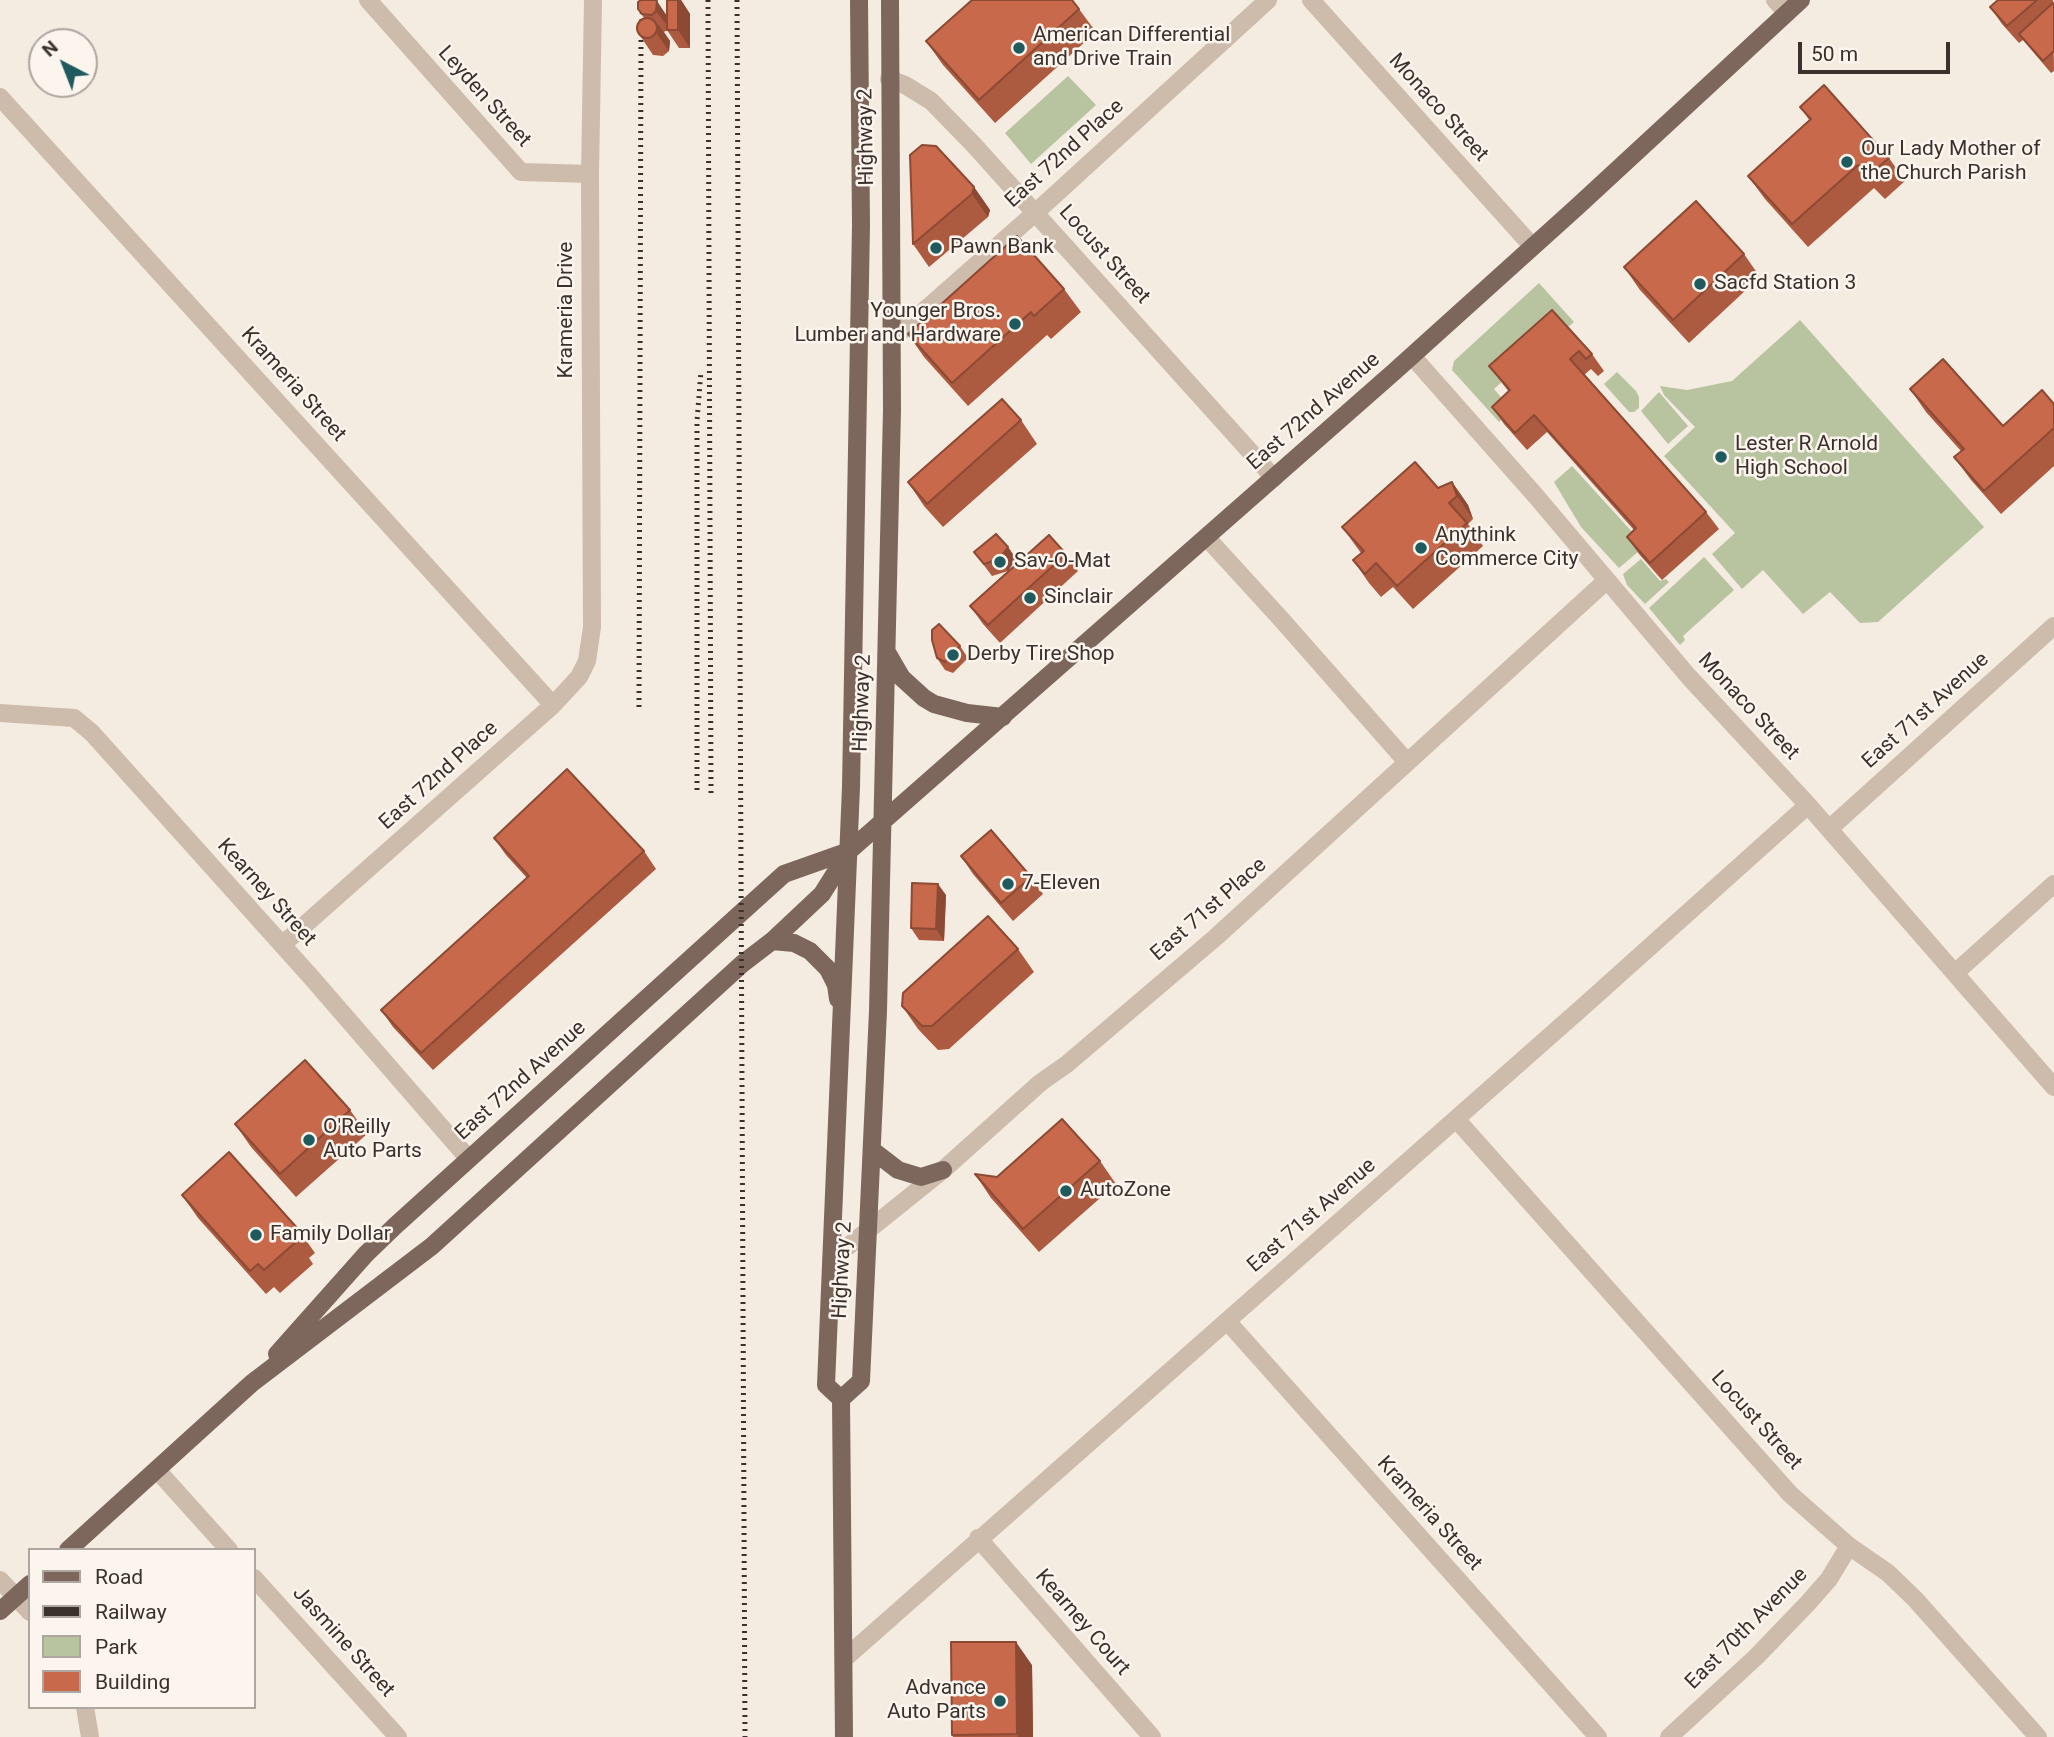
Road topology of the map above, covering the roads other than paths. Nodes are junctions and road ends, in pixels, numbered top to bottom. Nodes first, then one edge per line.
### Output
1 (368, 0) edge
2 (593, 0) edge
3 (859, 0) edge
4 (890, 0) edge
5 (1268, 0) edge
6 (1311, 0) edge
7 (1801, 0) edge
8 (1781, 7) edge
9 (889, 79) junction
10 (0, 97) edge
11 (590, 174) junction
12 (1035, 213) junction
13 (1532, 246) junction
14 (891, 340) junction
15 (1412, 356) junction
16 (1274, 478) junction
17 (1207, 538) junction
18 (1606, 581) junction
19 (592, 619) joint
20 (2054, 626) edge
21 (888, 654) junction
22 (552, 705) junction
23 (0, 713) edge
24 (1003, 717) junction
25 (1407, 762) junction
26 (1808, 805) junction
27 (882, 822) junction
28 (1829, 829) junction
29 (849, 850) junction
30 (2054, 884) edge
31 (772, 941) junction
32 (282, 946) junction
33 (1955, 973) junction
34 (843, 1020) junction
35 (2054, 1087) edge
36 (1456, 1119) junction
37 (872, 1150) junction
38 (468, 1158) junction
39 (943, 1170) junction
40 (868, 1232) junction
41 (831, 1261) junction
42 (1227, 1321) junction
43 (252, 1383) junction
44 (841, 1399) junction
45 (157, 1470) junction
46 (978, 1538) junction
47 (1849, 1546) junction
48 (70, 1548) edge
49 (227, 1548) edge
50 (0, 1580) edge
51 (256, 1580) edge
52 (28, 1586) edge
53 (16, 1597) junction
54 (28, 1610) edge
55 (0, 1611) edge
56 (844, 1659) junction
57 (85, 1709) edge
58 (1681, 1733) edge
59 (90, 1737) edge
60 (398, 1737) edge
61 (844, 1737) edge
62 (1152, 1737) edge
63 (1598, 1737) edge
64 (2038, 1737) edge

1 - 11 street, Leyden Street
2 - 11 street, Krameria Drive
3 - 29 main road, Highway 2
4 - 9 main road, Highway 2
5 - 12 street, East 72nd Place
6 - 13 street, Monaco Street
7 - 8 main road, East 72nd Avenue
8 - 13 main road, East 72nd Avenue
9 - 12 street, Locust Street
9 - 14 main road, Highway 2
10 - 22 street, Krameria Street
11 - 19 street, Krameria Drive
12 - 14 street, East 72nd Place
12 - 16 street, Locust Street
13 - 15 main road, East 72nd Avenue
14 - 21 main road, Highway 2
15 - 16 main road, East 72nd Avenue
15 - 18 street, Monaco Street
16 - 17 main road, East 72nd Avenue
17 - 24 main road, East 72nd Avenue
17 - 25 street
18 - 25 street, East 71st Place
18 - 26 street, Monaco Street
19 - 22 street, East 72nd Place
20 - 28 street, East 71st Avenue
21 - 24 main road
21 - 27 main road, Highway 2
22 - 32 street, East 72nd Place
23 - 32 street, Kearney Street
24 - 27 main road, East 72nd Avenue
25 - 39 street, East 71st Place
26 - 28 street, Monaco Street
26 - 36 street, East 71st Avenue
27 - 29 main road, East 72nd Avenue
27 - 37 main road, Highway 2
28 - 33 street, Monaco Street
29 - 31 main road, East 72nd Avenue
29 - 34 main road, Highway 2
29 - 38 main road, East 72nd Avenue
30 - 33 street
31 - 34 main road
31 - 43 main road, East 72nd Avenue
32 - 38 street, Kearney Street
33 - 35 street, Monaco Street
34 - 41 main road, Highway 2
36 - 42 street, East 71st Avenue
36 - 47 street, Locust Street
37 - 39 main road
37 - 40 main road, Highway 2
38 - 43 main road, East 72nd Avenue
39 - 40 street, East 71st Place
40 - 41 street, East 71st Place
40 - 44 main road, Highway 2
41 - 44 main road, Highway 2
42 - 46 street, East 71st Avenue
42 - 63 street, Krameria Street
43 - 45 main road, East 72nd Avenue
44 - 56 main road, Highway 2
45 - 48 main road, East 72nd Avenue
45 - 49 street
46 - 56 street, East 71st Avenue
46 - 62 street, Kearney Court
47 - 58 street, East 70th Avenue
47 - 64 street, Locust Street
50 - 53 street
51 - 60 street, Jasmine Street
52 - 53 main road
53 - 54 street
53 - 55 main road
56 - 61 main road, Highway 2
57 - 59 street

